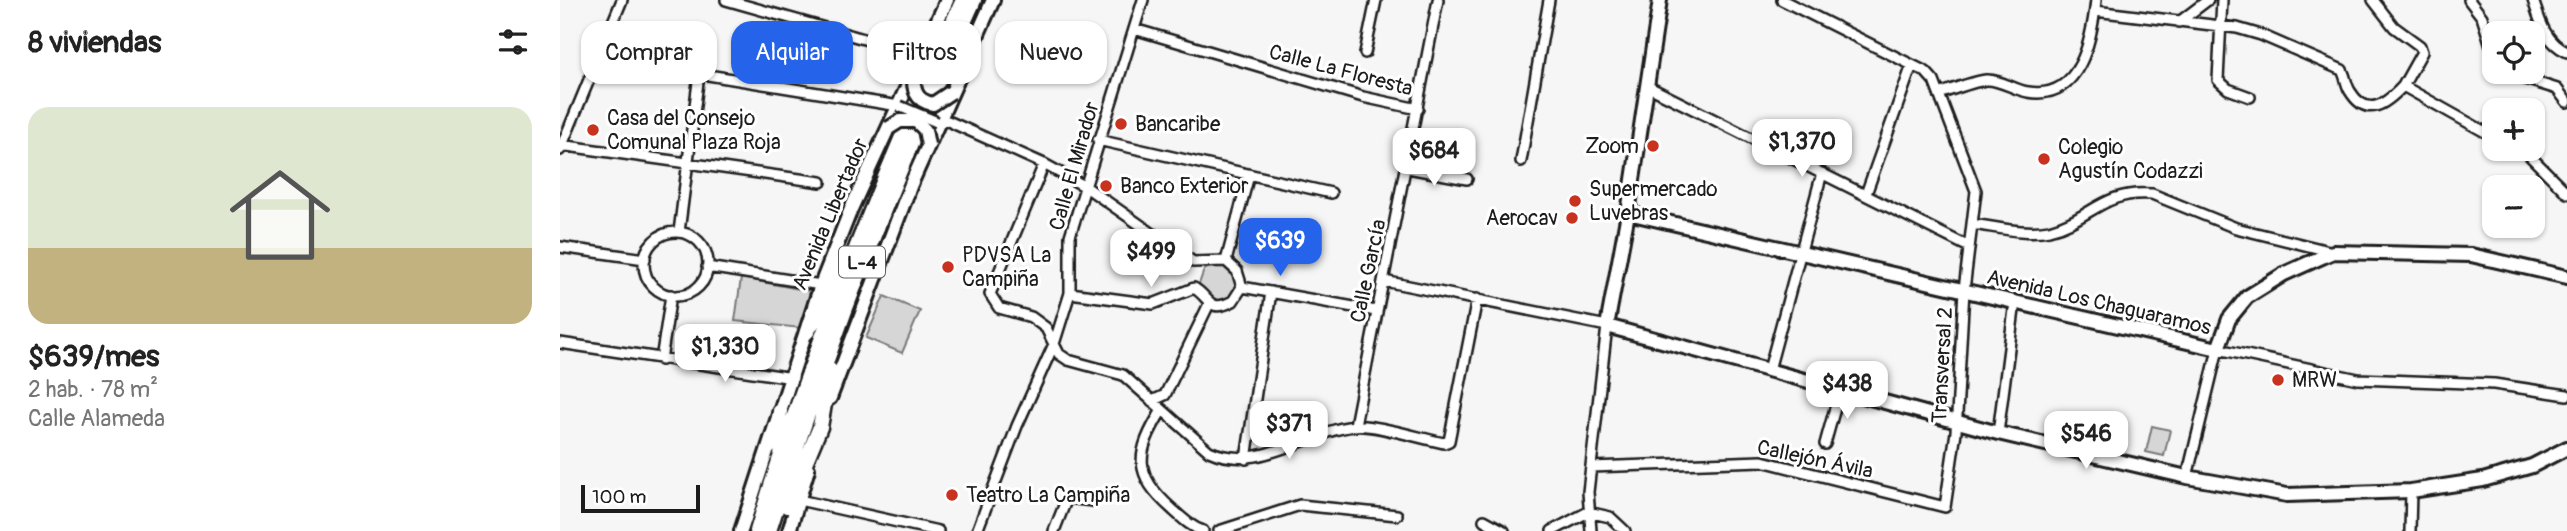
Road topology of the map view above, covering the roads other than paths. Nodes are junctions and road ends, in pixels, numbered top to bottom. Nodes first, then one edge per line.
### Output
1 (622, 0) edge
2 (726, 0) edge
3 (947, 0) edge
4 (963, 0) edge
5 (974, 0) edge
6 (993, 0) edge
7 (1143, 0) edge
8 (1376, 0) edge
9 (1438, 0) edge
10 (1549, 0) edge
11 (1660, 0) edge
12 (1782, 0) edge
13 (2096, 0) edge
14 (2208, 0) edge
15 (2222, 0) edge
16 (2373, 0) edge
17 (2469, 0) edge
18 (2533, 0) edge
19 (2095, 11) junction
20 (613, 21) edge
21 (938, 21) edge
22 (2483, 21) edge
23 (2179, 22) junction
24 (2221, 26) junction
25 (1134, 29) junction
26 (867, 40) edge
27 (1365, 52) dead end
28 (2567, 52) edge
29 (1912, 65) junction
30 (717, 77) edge
31 (586, 84) edge
32 (698, 84) edge
33 (909, 84) edge
34 (914, 84) edge
35 (2541, 84) edge
36 (1647, 86) junction
37 (2403, 86) junction
38 (951, 92) junction
39 (1939, 94) junction
40 (2250, 97) dead end
41 (2567, 102) edge
42 (900, 106) junction
43 (1418, 109) junction
44 (937, 122) junction
45 (896, 128) junction
46 (2482, 130) edge
47 (1098, 139) junction
48 (908, 145) junction
49 (928, 145) junction
50 (561, 147) edge
51 (1521, 161) dead end
52 (2535, 161) edge
53 (688, 162) junction
54 (1044, 164) junction
55 (1408, 168) junction
56 (1822, 173) junction
57 (1249, 175) junction
58 (1467, 179) dead end
59 (821, 182) dead end
60 (1086, 187) junction
61 (1331, 193) dead end
62 (2567, 193) edge
63 (1866, 194) junction
64 (1628, 213) junction
65 (1972, 224) junction
66 (679, 232) junction
67 (560, 247) edge
68 (1969, 247) junction
69 (1801, 250) junction
70 (2333, 252) junction
71 (645, 258) junction
72 (1226, 261) junction
73 (708, 267) junction
74 (2567, 277) edge
75 (1384, 281) junction
76 (821, 285) junction
77 (1242, 287) junction
78 (1964, 290) junction
79 (1271, 292) junction
80 (1070, 293) junction
81 (671, 295) junction
82 (1477, 299) junction
83 (2015, 302) junction
84 (1209, 304) junction
85 (1376, 311) junction
86 (1607, 326) junction
87 (807, 332) junction
88 (560, 343) edge
89 (1054, 344) junction
90 (2218, 349) junction
91 (662, 360) junction
92 (1769, 370) junction
93 (793, 378) junction
94 (1840, 390) junction
95 (2567, 395) edge
96 (1152, 401) junction
97 (1162, 410) junction
98 (780, 411) junction
99 (1956, 422) junction
100 (1355, 425) junction
101 (820, 426) junction
102 (1998, 433) junction
103 (1825, 444) dead end
104 (2567, 448) edge
105 (1246, 459) junction
106 (1591, 467) junction
107 (2187, 477) junction
108 (2411, 491) junction
109 (799, 500) junction
110 (1093, 501) dead end
111 (1945, 507) joint
112 (1588, 512) junction
113 (1397, 515) dead end
114 (1484, 520) dead end
115 (741, 531) edge
116 (751, 531) edge
117 (757, 531) edge
118 (769, 531) edge
119 (779, 531) edge
120 (789, 531) edge
121 (938, 531) edge
122 (978, 531) edge
123 (1054, 531) edge
124 (1203, 531) edge
125 (1219, 531) edge
126 (1504, 531) edge
127 (1552, 531) edge
128 (1591, 531) edge
129 (1625, 531) edge
130 (2410, 531) edge

1 - 20 street
2 - 26 street
3 - 21 street, Avenida Libertador / L-4
4 - 45 main road, Avenida Libertador / L-4
5 - 48 main road, L-4
6 - 38 street, L-4
7 - 25 street, Calle El Mirador
8 - 27 street
9 - 43 street, Calle García
10 - 51 street
11 - 36 street
12 - 29 street, Transversal 2
13 - 19 street
14 - 23 street
15 - 24 street
16 - 37 street
17 - 22 street
18 - 28 street
19 - 23 street
19 - 39 street
23 - 24 street
24 - 37 street
24 - 40 street
25 - 43 street, Calle La Floresta
25 - 47 street, Calle El Mirador
29 - 39 street, Transversal 2
29 - 63 street
30 - 42 street
31 - 50 street
32 - 53 street
33 - 42 street, Avenida Libertador / L-4
34 - 38 street, bridge
35 - 41 street
36 - 56 street
36 - 64 street
37 - 46 street
38 - 44 street, L-4
39 - 65 street, Transversal 2
42 - 44 street, bridge
42 - 45 street, Avenida Libertador / L-4
43 - 55 street, Calle García
44 - 49 street, L-4
44 - 54 street
45 - 49 street, bridge
45 - 76 street, Avenida Libertador / L-4
45 - 87 main road, L-4
45 - 117 main road, Avenida Libertador / L-4
47 - 57 street
47 - 60 street, Calle El Mirador
48 - 101 main road, L-4
48 - 118 main road, L-4
49 - 101 street, L-4
50 - 53 street
52 - 62 street
53 - 59 street
53 - 66 street
54 - 60 street
54 - 89 street
55 - 58 street
55 - 75 street, Calle García
56 - 63 street
56 - 69 street
57 - 61 street
57 - 72 street
60 - 72 street
60 - 80 street, Calle El Mirador
63 - 68 street
64 - 69 street, Avenida Los Chaguaramos
64 - 86 street
65 - 68 street, Transversal 2
65 - 70 street
66 - 71 street
66 - 73 street
67 - 71 street
68 - 78 street, Transversal 2
69 - 78 street, Avenida Los Chaguaramos
69 - 92 street
70 - 74 street
70 - 90 street
71 - 81 street
72 - 77 street
73 - 76 street
73 - 81 street
75 - 82 street
75 - 85 street, Calle García
76 - 87 street, Avenida Libertador / L-4
77 - 79 street
77 - 84 street
78 - 83 street, Avenida Los Chaguaramos
78 - 99 street, Transversal 2
79 - 85 street
79 - 105 street
80 - 84 street
80 - 89 street, Calle El Mirador
81 - 91 street
82 - 86 street
82 - 100 street
83 - 90 street, Avenida Los Chaguaramos
83 - 102 street
84 - 96 street
85 - 100 street, Calle García
86 - 92 street
86 - 106 street
87 - 93 street, Avenida Libertador / L-4
88 - 91 street
89 - 96 street
89 - 122 street, Calle El Mirador
90 - 95 street, Avenida Los Chaguaramos
90 - 107 street
91 - 93 street
92 - 94 street
93 - 98 street, Avenida Libertador / L-4
94 - 99 street
94 - 103 street
96 - 97 street
97 - 105 street
97 - 124 street
98 - 115 street, Avenida Libertador / L-4
98 - 116 main road, L-4
99 - 102 street
99 - 111 street, Transversal 2
100 - 105 street
101 - 109 street, L-4
101 - 119 main road, L-4
102 - 107 street
104 - 108 street
106 - 111 street, Callejón Ávila
106 - 112 street
107 - 108 street
108 - 130 street
109 - 120 street, L-4
109 - 121 street
110 - 123 street
112 - 127 street
112 - 128 street
112 - 129 street
113 - 125 street
114 - 126 street

